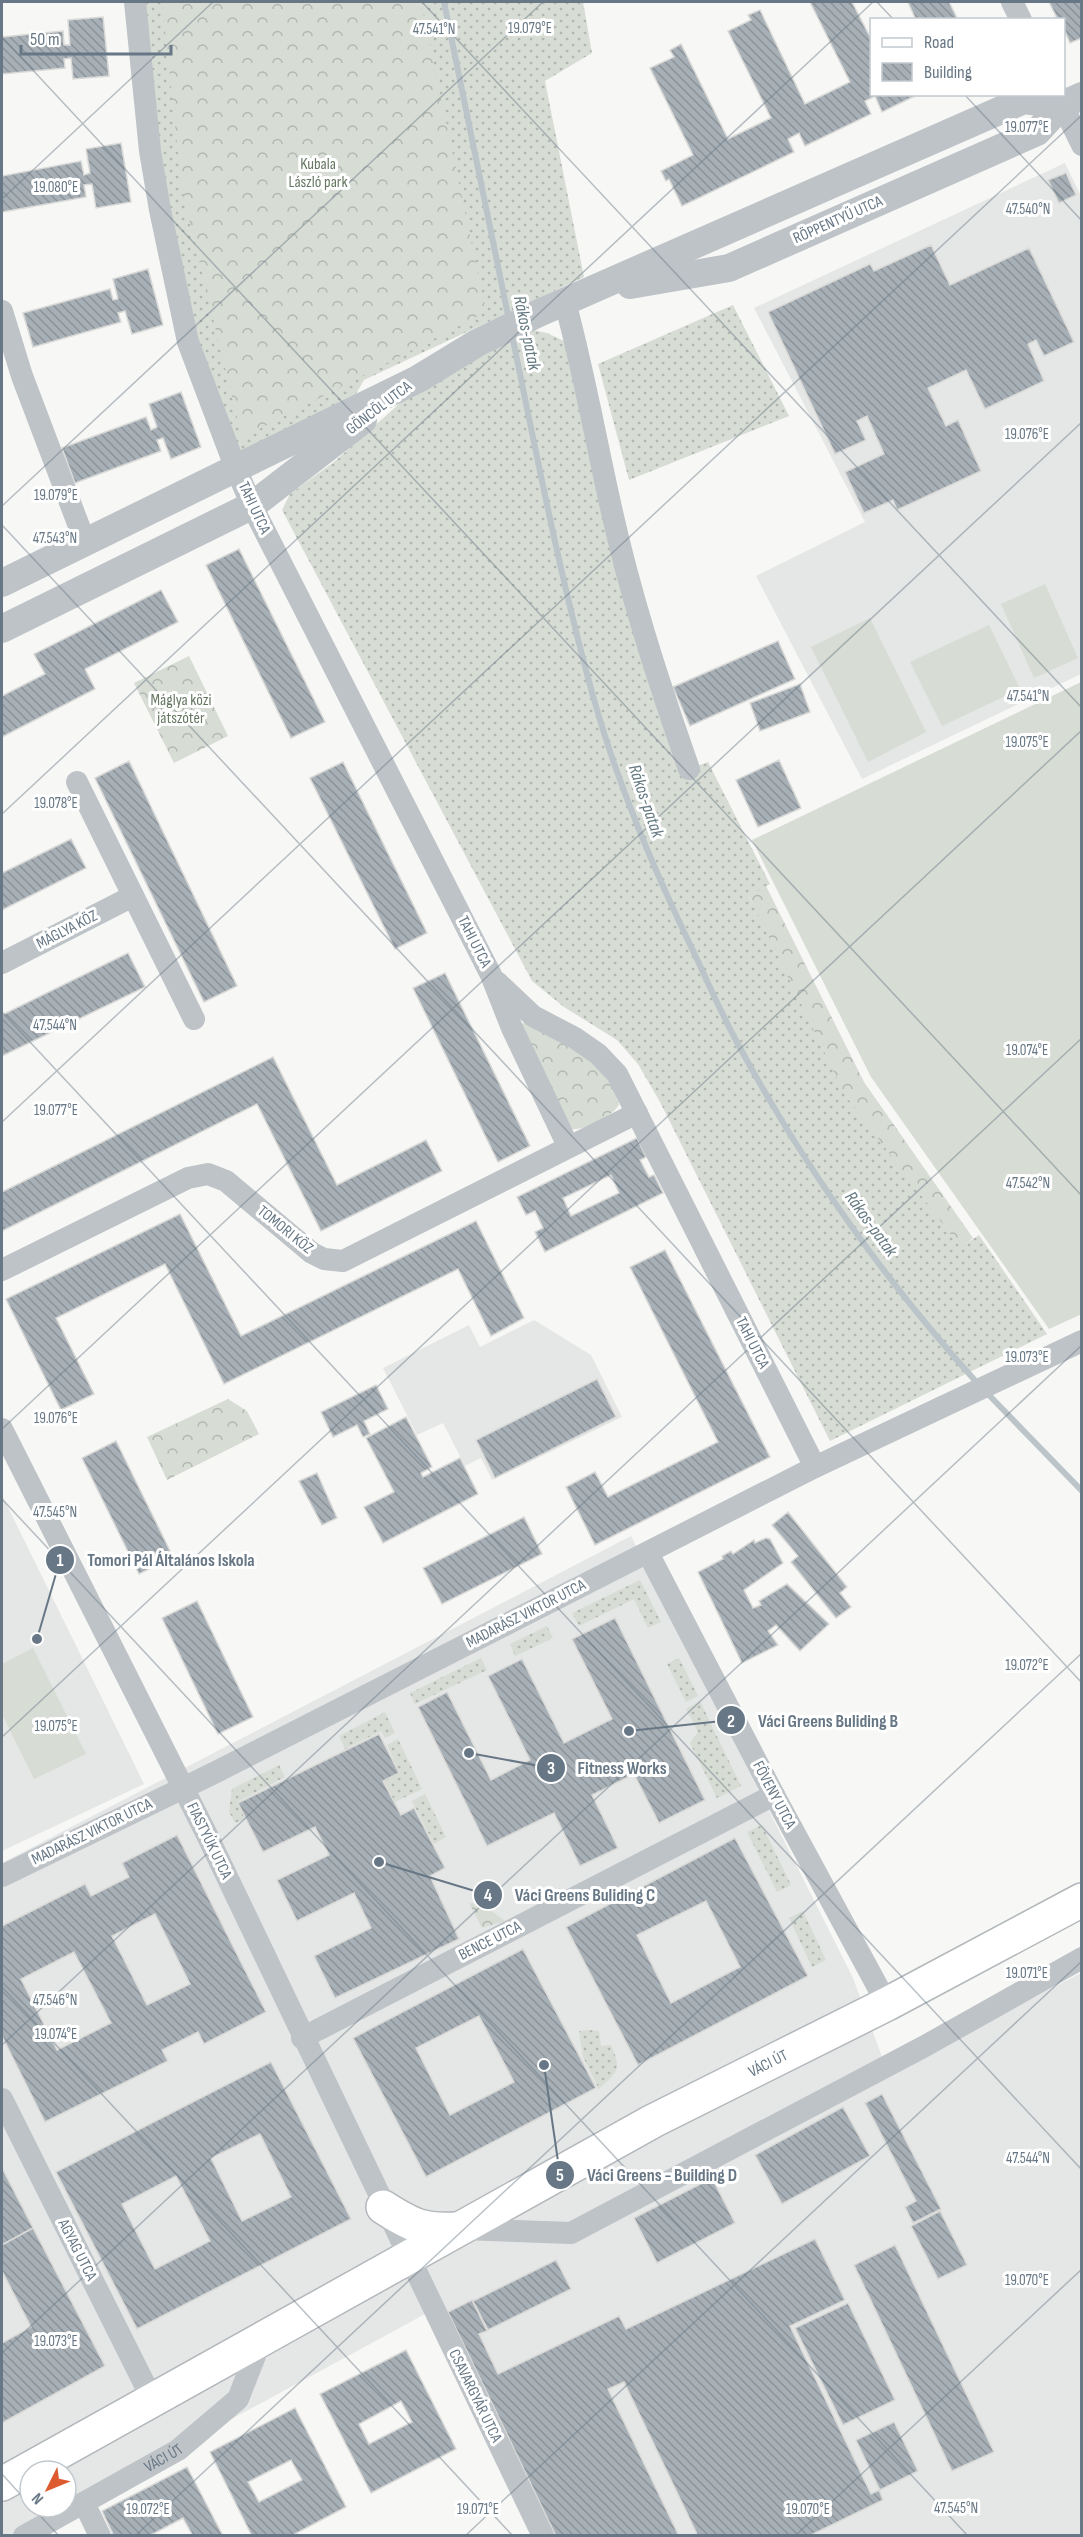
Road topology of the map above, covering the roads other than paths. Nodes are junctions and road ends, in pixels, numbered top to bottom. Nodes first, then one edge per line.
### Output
1 (135, 2) edge
2 (1012, 2) edge
3 (1020, 18) edge
4 (1067, 98) edge
5 (1082, 145) edge
6 (565, 302) junction
7 (2, 311) edge
8 (417, 379) junction
9 (236, 469) junction
10 (253, 505) junction
11 (85, 542) junction
12 (2, 583) edge
13 (2, 628) edge
14 (689, 769) dead end
15 (77, 782) dead end
16 (134, 896) junction
17 (2, 963) edge
18 (491, 975) junction
19 (194, 1019) dead end
20 (637, 1113) junction
21 (568, 1146) junction
22 (2, 1270) edge
23 (1082, 1341) edge
24 (2, 1429) edge
25 (815, 1467) junction
26 (648, 1553) junction
27 (216, 1772) junction
28 (182, 1787) junction
29 (774, 1795) junction
30 (207, 1835) junction
31 (2, 1876) edge
32 (1082, 1900) edge
33 (1082, 1958) edge
34 (887, 2004) junction
35 (302, 2038) junction
36 (2, 2098) edge
37 (383, 2207) junction
38 (456, 2229) junction
39 (407, 2256) junction
40 (262, 2338) junction
41 (153, 2401) junction
42 (2, 2484) edge
43 (84, 2502) junction
44 (24, 2535) edge
45 (100, 2535) edge
46 (543, 2535) edge

1 - 9 street, TAHI UTCA
2 - 3 street
4 - 5 street
4 - 6 street
6 - 8 street
6 - 14 street
7 - 11 street
8 - 9 street, GÖNCÖL UTCA
8 - 10 street, GÖNCÖL UTCA
9 - 10 street, TAHI UTCA
9 - 11 street, GÖNCÖL UTCA
10 - 13 street, GÖNCÖL UTCA
10 - 18 street, TAHI UTCA
11 - 12 street, GÖNCÖL UTCA
15 - 16 street
16 - 17 street, MÁGLYA KÖZ
16 - 19 street
18 - 20 street, TAHI UTCA
18 - 21 street, TAHI UTCA
20 - 21 street, TOMORI KÖZ
20 - 25 street, TAHI UTCA
21 - 22 street, TOMORI KÖZ
23 - 25 street, MADARÁSZ VIKTOR UTCA
24 - 28 street, FIASTYÚK UTCA
25 - 26 street, MADARÁSZ VIKTOR UTCA
26 - 27 street, MADARÁSZ VIKTOR UTCA
26 - 29 street, FÖVENY UTCA
27 - 28 street, MADARÁSZ VIKTOR UTCA
27 - 30 street
28 - 30 street, FIASTYÚK UTCA
28 - 31 street, MADARÁSZ VIKTOR UTCA
29 - 34 street, FÖVENY UTCA
29 - 35 street, BENCE UTCA
30 - 35 street, FIASTYÚK UTCA
32 - 34 main road, VÁCI ÚT
33 - 38 street
34 - 38 main road, VÁCI ÚT
35 - 37 street, FIASTYÚK UTCA
36 - 41 street, AGYAG UTCA
37 - 38 main road
37 - 39 street, FIASTYÚK UTCA
38 - 39 main road, VÁCI ÚT
39 - 40 main road, VÁCI ÚT
39 - 46 street, CSAVARGYÁR UTCA
40 - 41 main road, VÁCI ÚT
40 - 43 street, VÁCI ÚT
41 - 42 main road, VÁCI ÚT
43 - 44 street, VÁCI ÚT
43 - 45 street

